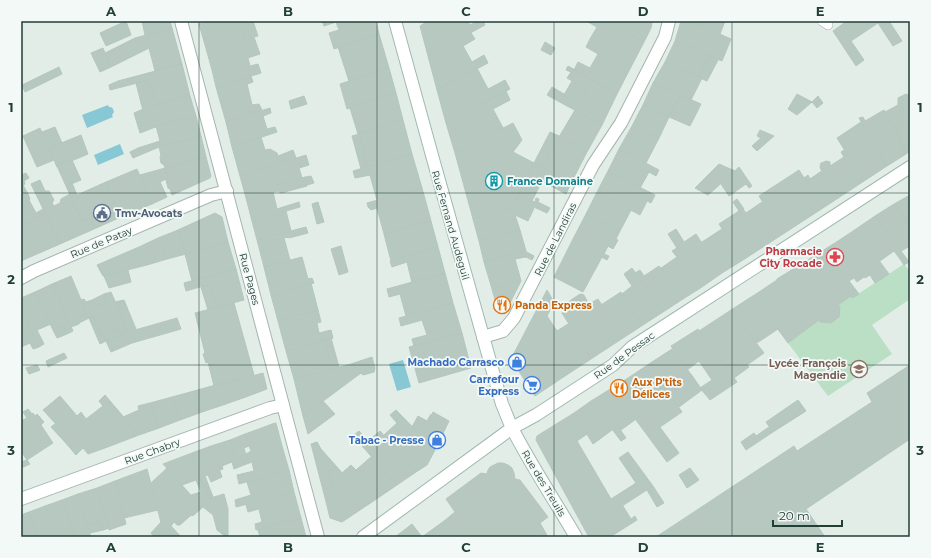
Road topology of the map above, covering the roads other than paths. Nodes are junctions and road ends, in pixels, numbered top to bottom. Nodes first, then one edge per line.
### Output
1 (181, 21) edge
2 (395, 21) edge
3 (669, 21) edge
4 (910, 167) edge
5 (227, 191) junction
6 (21, 278) edge
7 (483, 337) junction
8 (283, 405) junction
9 (512, 428) junction
10 (21, 499) edge
11 (318, 537) edge
12 (363, 537) edge
13 (576, 537) edge

1 - 5 street, Rue Pages
2 - 7 street, Rue Fernand Audeguil
3 - 7 street, Rue de Landiras
4 - 9 street, Rue de Pessac
5 - 6 street, Rue de Patay
5 - 8 street, Rue Pages
7 - 9 street, Rue Fernand Audeguil
8 - 10 street, Rue Chabry
8 - 11 street, Rue Pages
9 - 12 street, Rue de Pessac
9 - 13 street, Rue des Treuils

